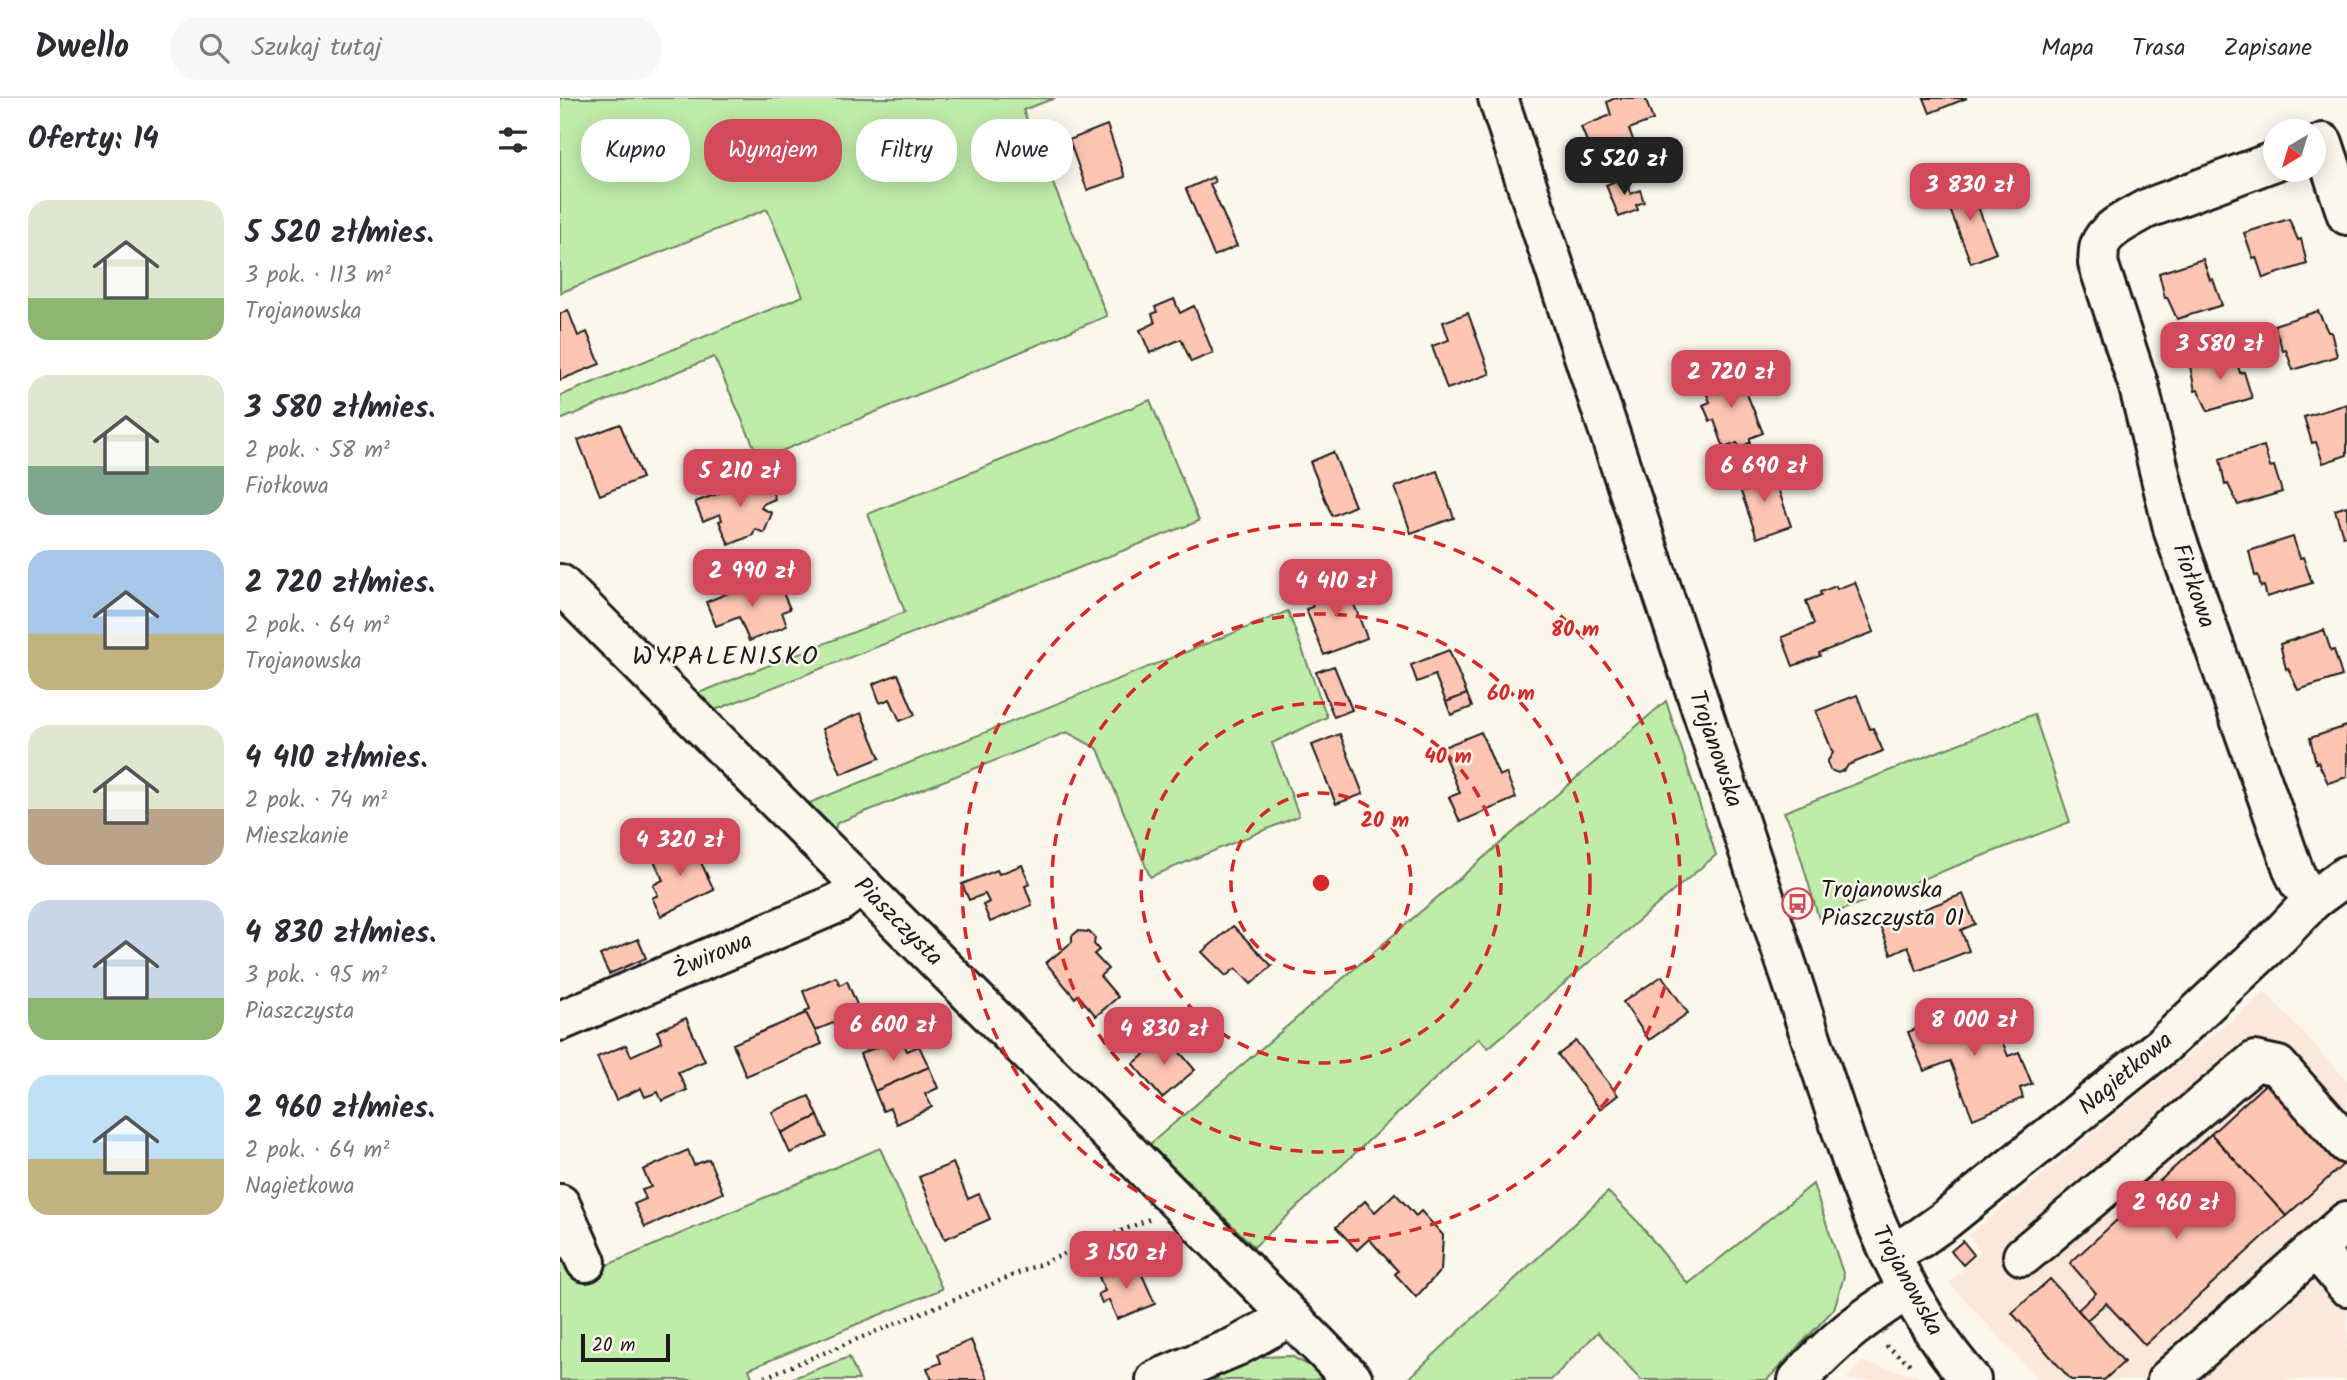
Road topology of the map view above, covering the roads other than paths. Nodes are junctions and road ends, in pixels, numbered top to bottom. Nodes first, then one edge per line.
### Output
1 (1498, 98) edge
2 (2328, 141) edge
3 (2263, 165) edge
4 (2347, 215) edge
5 (560, 584) edge
6 (2347, 876) edge
7 (862, 886) junction
8 (2313, 900) junction
9 (560, 1021) edge
10 (2347, 1144) edge
11 (560, 1204) edge
12 (2347, 1221) edge
13 (2316, 1249) junction
14 (1890, 1254) junction
15 (2023, 1256) dead end
16 (586, 1262) dead end
17 (2347, 1286) edge
18 (1907, 1290) junction
19 (1290, 1317) junction
20 (2171, 1379) edge
21 (1156, 1380) edge
22 (1353, 1380) edge
23 (1798, 1380) edge
24 (1971, 1380) edge

1 - 14 street, Trojanowska
2 - 4 street
3 - 8 street, Fiołkowa
5 - 7 street, Piaszczysta
6 - 8 street, Nagietkowa
7 - 9 street, Żwirowa
7 - 19 street, Piaszczysta
8 - 14 street, Nagietkowa
10 - 15 street
11 - 16 street
12 - 13 street
13 - 17 street
13 - 20 street
14 - 18 street, Trojanowska
18 - 23 street
18 - 24 street, Trojanowska
19 - 21 street
19 - 22 street, Piaszczysta

